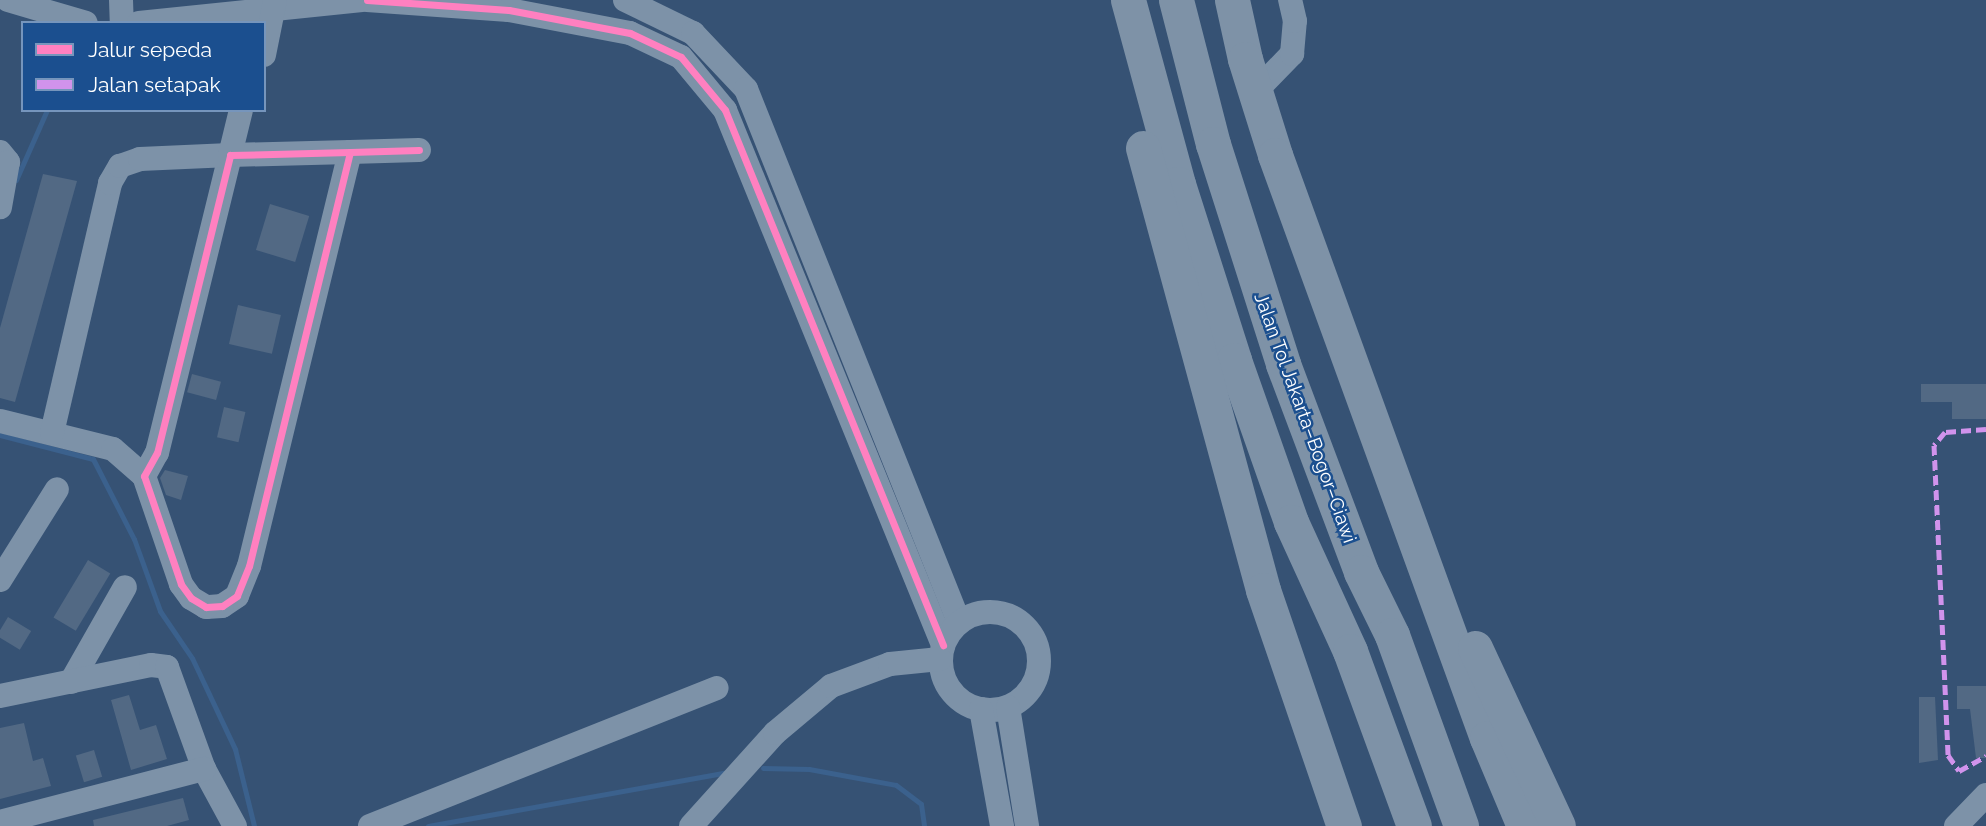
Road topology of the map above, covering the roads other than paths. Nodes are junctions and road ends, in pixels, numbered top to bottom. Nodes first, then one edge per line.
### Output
1 (8, 0) edge
2 (121, 0) edge
3 (364, 0) edge
4 (625, 0) edge
5 (1105, 0) edge
6 (1128, 0) edge
7 (1176, 0) edge
8 (1233, 0) edge
9 (1290, 0) edge
10 (276, 4) edge
11 (243, 12) edge
12 (79, 21) edge
13 (122, 21) edge
14 (158, 21) edge
15 (266, 46) edge
16 (1251, 75) junction
17 (241, 112) edge
18 (419, 150) dead end
19 (0, 152) edge
20 (350, 152) junction
21 (230, 155) junction
22 (782, 177) junction
23 (758, 187) junction
24 (0, 207) edge
25 (0, 421) edge
26 (52, 433) junction
27 (144, 476) junction
28 (57, 489) dead end
29 (1418, 547) junction
30 (0, 580) edge
31 (125, 587) dead end
32 (959, 622) junction
33 (942, 652) junction
34 (71, 682) junction
35 (717, 688) dead end
36 (0, 696) edge
37 (1008, 707) junction
38 (981, 709) junction
39 (204, 769) junction
40 (1986, 795) edge
41 (0, 822) edge
42 (235, 826) edge
43 (370, 826) edge
44 (691, 826) edge
45 (1002, 826) edge
46 (1027, 826) edge
47 (1344, 826) edge
48 (1414, 826) edge
49 (1461, 826) edge
50 (1524, 826) edge
51 (1558, 826) edge
52 (1956, 826) edge

1 - 12 street
2 - 13 street
3 - 10 street
3 - 23 street
4 - 22 street
5 - 47 highway
6 - 48 highway
7 - 49 highway, Jalan Tol Jakarta–Bogor–Ciawi
8 - 16 highway
9 - 16 street
10 - 11 street
10 - 15 street
11 - 14 street
16 - 29 highway
17 - 21 street
18 - 20 street
19 - 24 street
20 - 21 street
20 - 27 street
21 - 26 street
21 - 27 street
22 - 23 street
22 - 32 street
23 - 33 street
25 - 26 street
26 - 27 street
28 - 30 street
29 - 50 highway
29 - 51 highway
31 - 34 street
32 - 33 street
32 - 37 street
33 - 38 street
33 - 44 street
34 - 36 street
34 - 39 street
35 - 43 street
37 - 38 street
37 - 46 street
38 - 45 street
39 - 41 street
39 - 42 street
40 - 52 street

